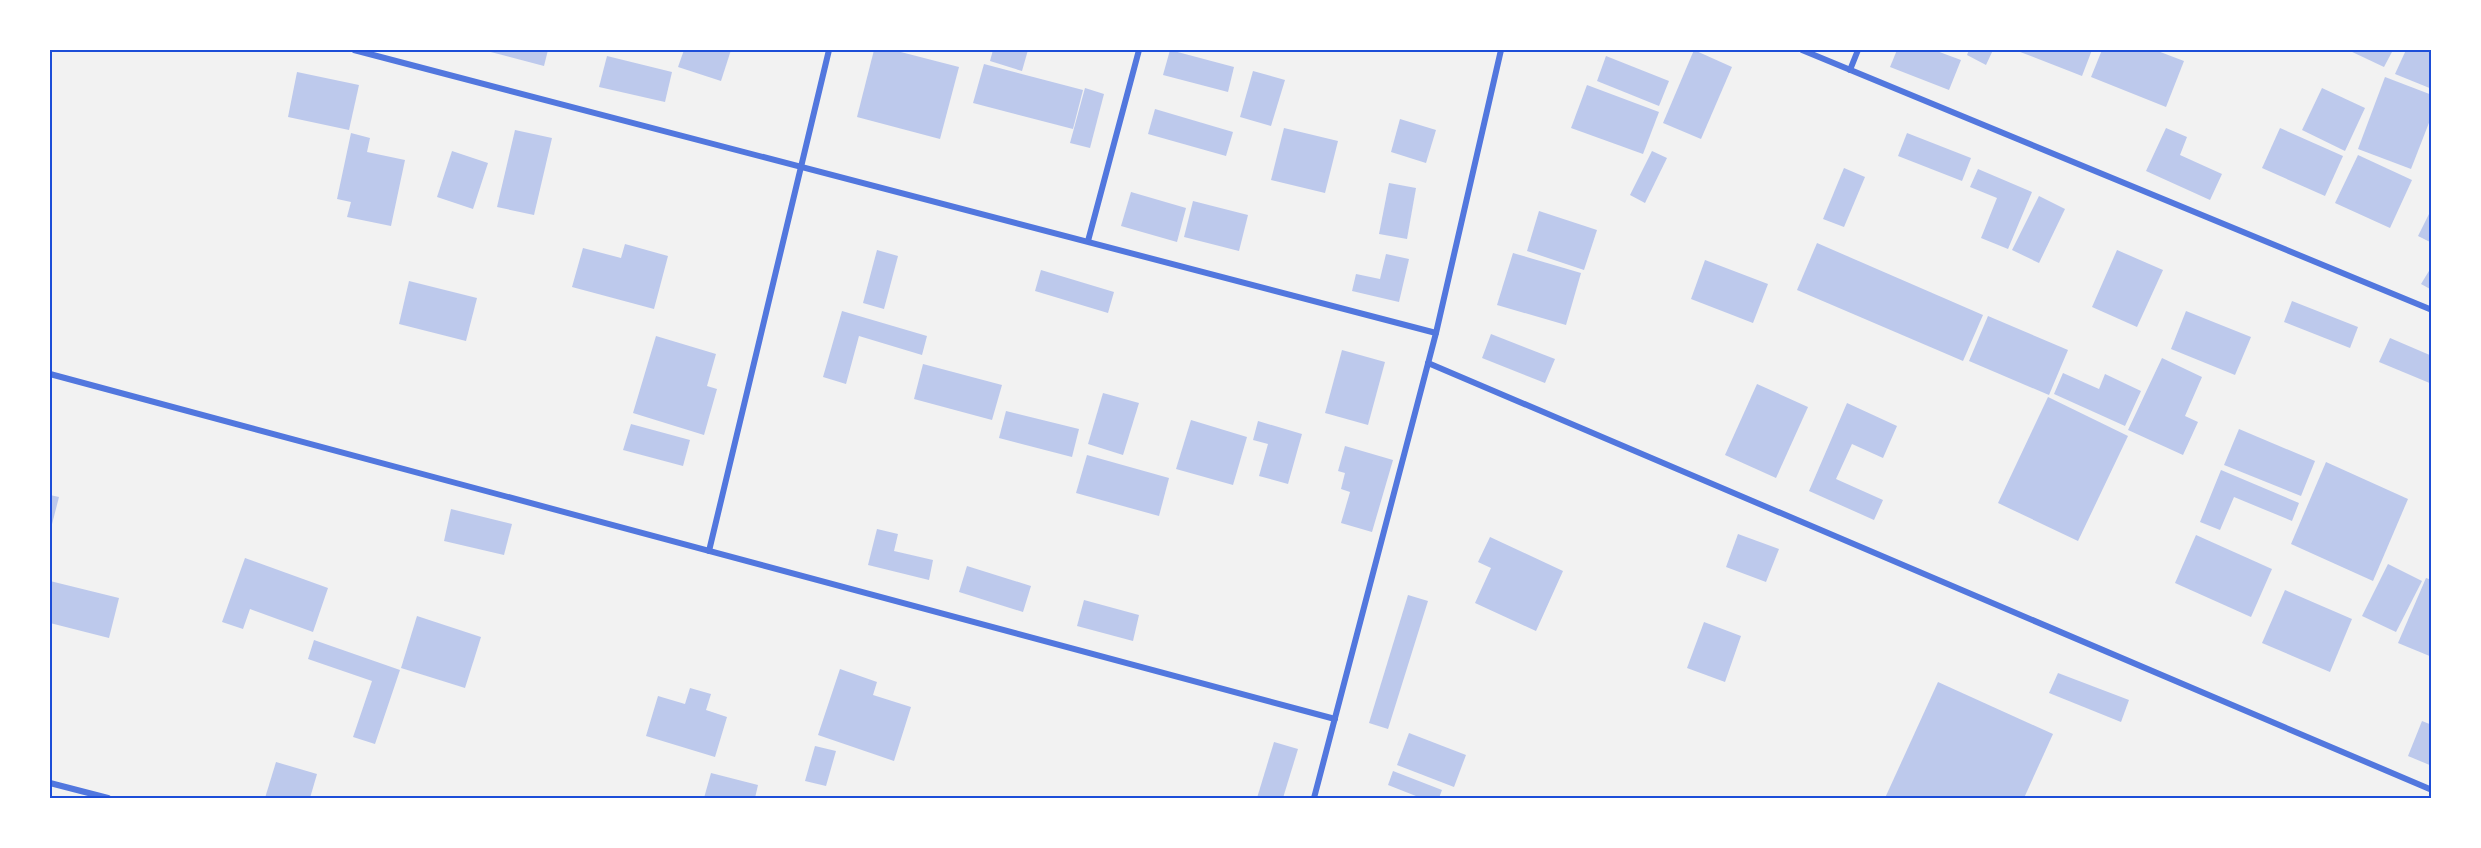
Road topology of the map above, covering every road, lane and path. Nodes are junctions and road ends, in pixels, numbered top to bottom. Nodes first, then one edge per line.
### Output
1 (354, 50) edge
2 (829, 50) edge
3 (1139, 50) edge
4 (1501, 50) edge
5 (1802, 50) edge
6 (1858, 50) edge
7 (1850, 69) junction
8 (800, 166) junction
9 (1088, 241) junction
10 (2432, 310) edge
11 (1436, 333) junction
12 (1428, 363) junction
13 (50, 374) edge
14 (710, 551) junction
15 (1335, 719) junction
16 (50, 783) edge
17 (2432, 790) edge
18 (108, 798) edge
19 (1314, 798) edge

1 - 8 street
2 - 8 street
3 - 9 street
4 - 11 street
5 - 7 street
6 - 7 street
7 - 10 street
8 - 9 street
8 - 14 street
9 - 11 street
11 - 12 street
12 - 15 street
12 - 17 street
13 - 14 street
14 - 15 street
15 - 19 street
16 - 18 street

